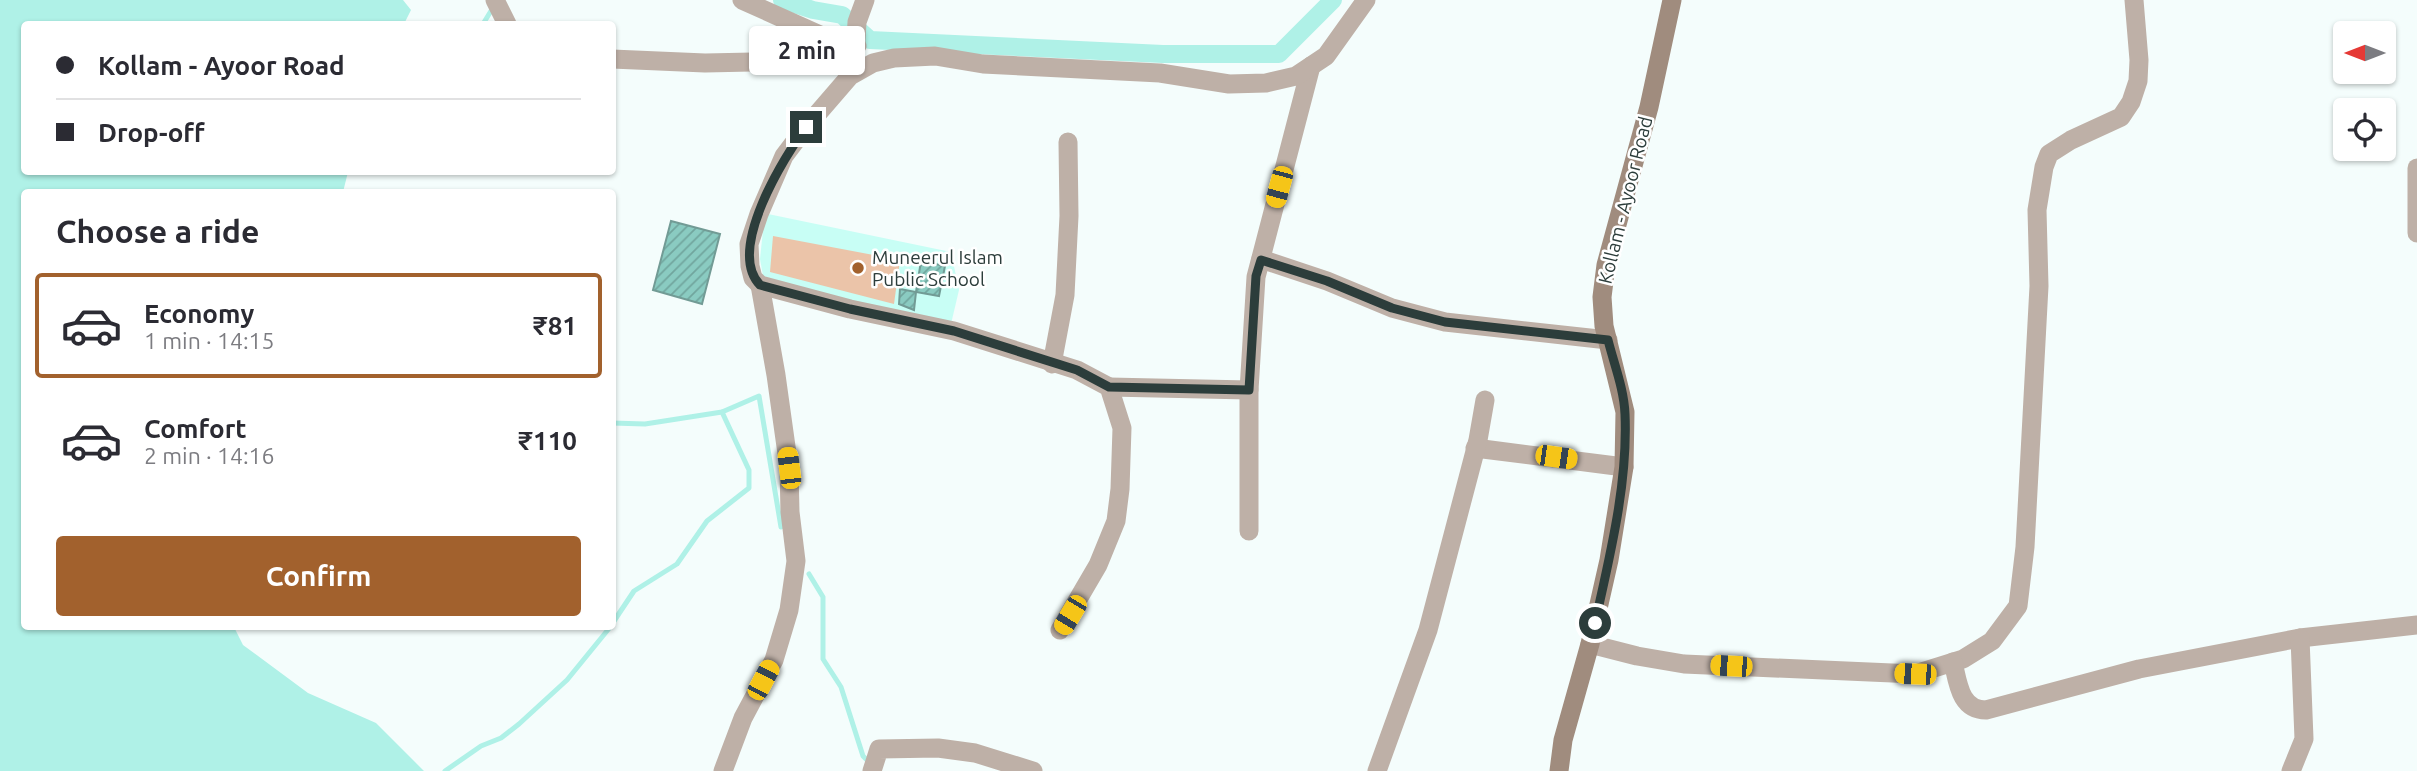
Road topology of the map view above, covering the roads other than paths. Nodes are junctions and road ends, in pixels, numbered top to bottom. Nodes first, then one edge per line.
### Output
1 (495, 0) edge
2 (742, 0) edge
3 (849, 0) edge
4 (865, 0) edge
5 (1366, 0) edge
6 (1671, 0) edge
7 (2134, 0) edge
8 (505, 21) edge
9 (856, 45) junction
10 (616, 59) edge
11 (1311, 66) junction
12 (1068, 142) dead end
13 (2417, 168) edge
14 (2417, 233) edge
15 (1261, 260) junction
16 (760, 285) junction
17 (1608, 340) junction
18 (1052, 364) junction
19 (1109, 387) junction
20 (1249, 390) junction
21 (1485, 400) dead end
22 (1475, 448) junction
23 (1624, 467) junction
24 (1249, 531) dead end
25 (2417, 625) edge
26 (1060, 630) dead end
27 (2300, 638) junction
28 (1590, 644) junction
29 (1953, 662) junction
30 (723, 771) edge
31 (872, 771) edge
32 (1033, 771) edge
33 (1377, 771) edge
34 (1559, 771) edge
35 (2291, 771) edge

1 - 8 street
2 - 9 street
3 - 9 street
4 - 9 street
5 - 11 street
6 - 17 main road, Kollam - Ayoor Road
7 - 29 street
9 - 10 street
9 - 11 street
9 - 16 street
11 - 15 street
12 - 18 street
13 - 14 street
15 - 17 street
15 - 20 street
16 - 18 street
16 - 30 street
17 - 23 main road, Kollam - Ayoor Road
18 - 19 street
19 - 20 street
19 - 26 street
20 - 24 street
21 - 22 street
22 - 23 street
22 - 33 street
23 - 28 main road, Kollam - Ayoor Road
25 - 27 street
27 - 29 street
27 - 35 street
28 - 29 street
28 - 34 main road, Kollam - Ayoor Road
31 - 32 street

